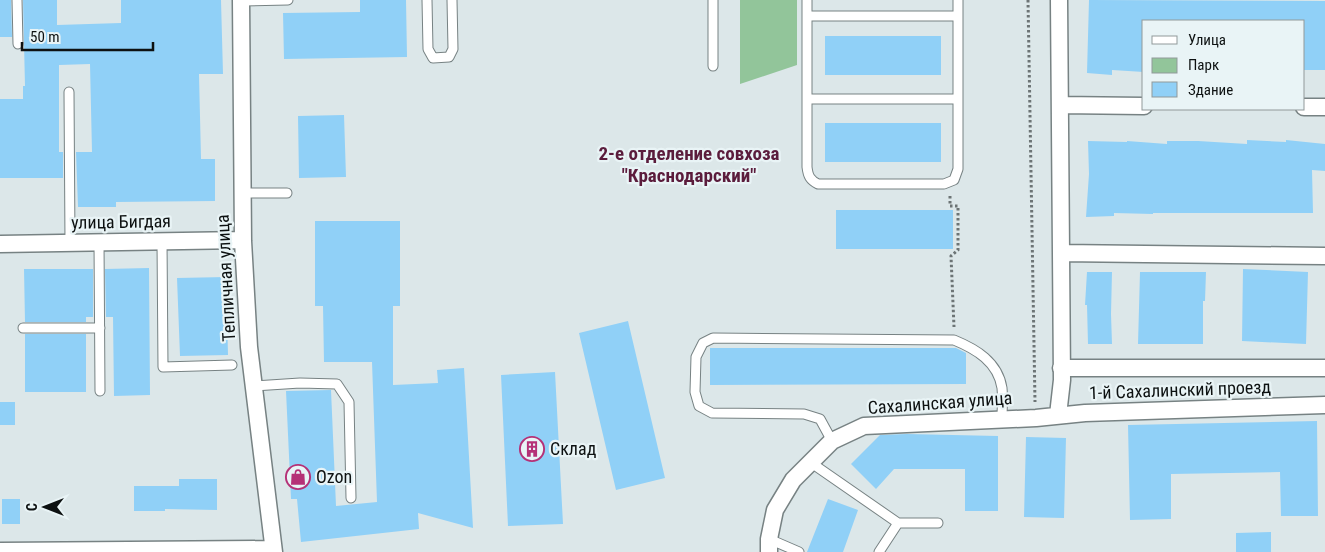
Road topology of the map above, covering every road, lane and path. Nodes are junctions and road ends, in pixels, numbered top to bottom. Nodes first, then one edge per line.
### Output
1 (17, 0) edge
2 (240, 0) edge
3 (288, 0) edge
4 (427, 0) edge
5 (452, 0) edge
6 (713, 0) edge
7 (807, 0) edge
8 (958, 0) edge
9 (1028, 0) edge
10 (1059, 0) edge
11 (807, 16) junction
12 (958, 16) junction
13 (18, 44) dead end
14 (713, 66) dead end
15 (69, 92) dead end
16 (807, 100) junction
17 (958, 100) junction
18 (1060, 105) junction
19 (1142, 106) edge
20 (1305, 107) edge
21 (1325, 107) edge
22 (950, 183) junction
23 (242, 193) junction
24 (287, 193) dead end
25 (243, 240) junction
26 (162, 241) junction
27 (99, 242) junction
28 (70, 243) junction
29 (0, 244) edge
30 (1061, 253) junction
31 (1325, 256) edge
32 (24, 328) dead end
33 (100, 328) junction
34 (954, 340) junction
35 (232, 364) dead end
36 (1061, 368) junction
37 (1325, 368) edge
38 (254, 386) junction
39 (100, 391) dead end
40 (1325, 405) edge
41 (1058, 415) junction
42 (1036, 418) junction
43 (1002, 419) junction
44 (832, 441) junction
45 (810, 462) junction
46 (351, 498) dead end
47 (898, 523) junction
48 (938, 523) dead end
49 (769, 545) edge
50 (274, 550) edge
51 (0, 551) edge
52 (799, 552) edge
53 (879, 552) edge

1 - 13 lane
2 - 3 lane
2 - 23 street, Тепличная улица
4 - 5 lane
6 - 14 lane
7 - 11 lane
8 - 12 lane
9 - 42 path
10 - 18 street
11 - 12 lane
11 - 16 lane
12 - 17 lane
15 - 28 lane
16 - 17 lane
16 - 22 lane
17 - 22 lane
18 - 19 street
18 - 30 street
20 - 21 street
22 - 34 path
23 - 24 lane
23 - 25 street, Тепличная улица
25 - 26 street, улица Бигдая
25 - 38 street, Тепличная улица
26 - 27 street, улица Бигдая
26 - 35 lane
27 - 28 street, улица Бигдая
27 - 33 lane
28 - 29 street, улица Бигдая
30 - 31 street
30 - 36 street
32 - 33 lane
33 - 39 lane
34 - 43 lane
34 - 44 lane
36 - 37 street
36 - 41 street
38 - 46 lane
38 - 50 street, Тепличная улица
40 - 41 street, 1-й Сахалинский проезд
41 - 42 street, 1-й Сахалинский проезд
42 - 43 street, Сахалинская улица
43 - 44 street, Сахалинская улица
44 - 45 street, Сахалинская улица
45 - 47 lane
45 - 49 street, Сахалинская улица
47 - 48 lane
47 - 53 lane
49 - 52 lane
50 - 51 street

